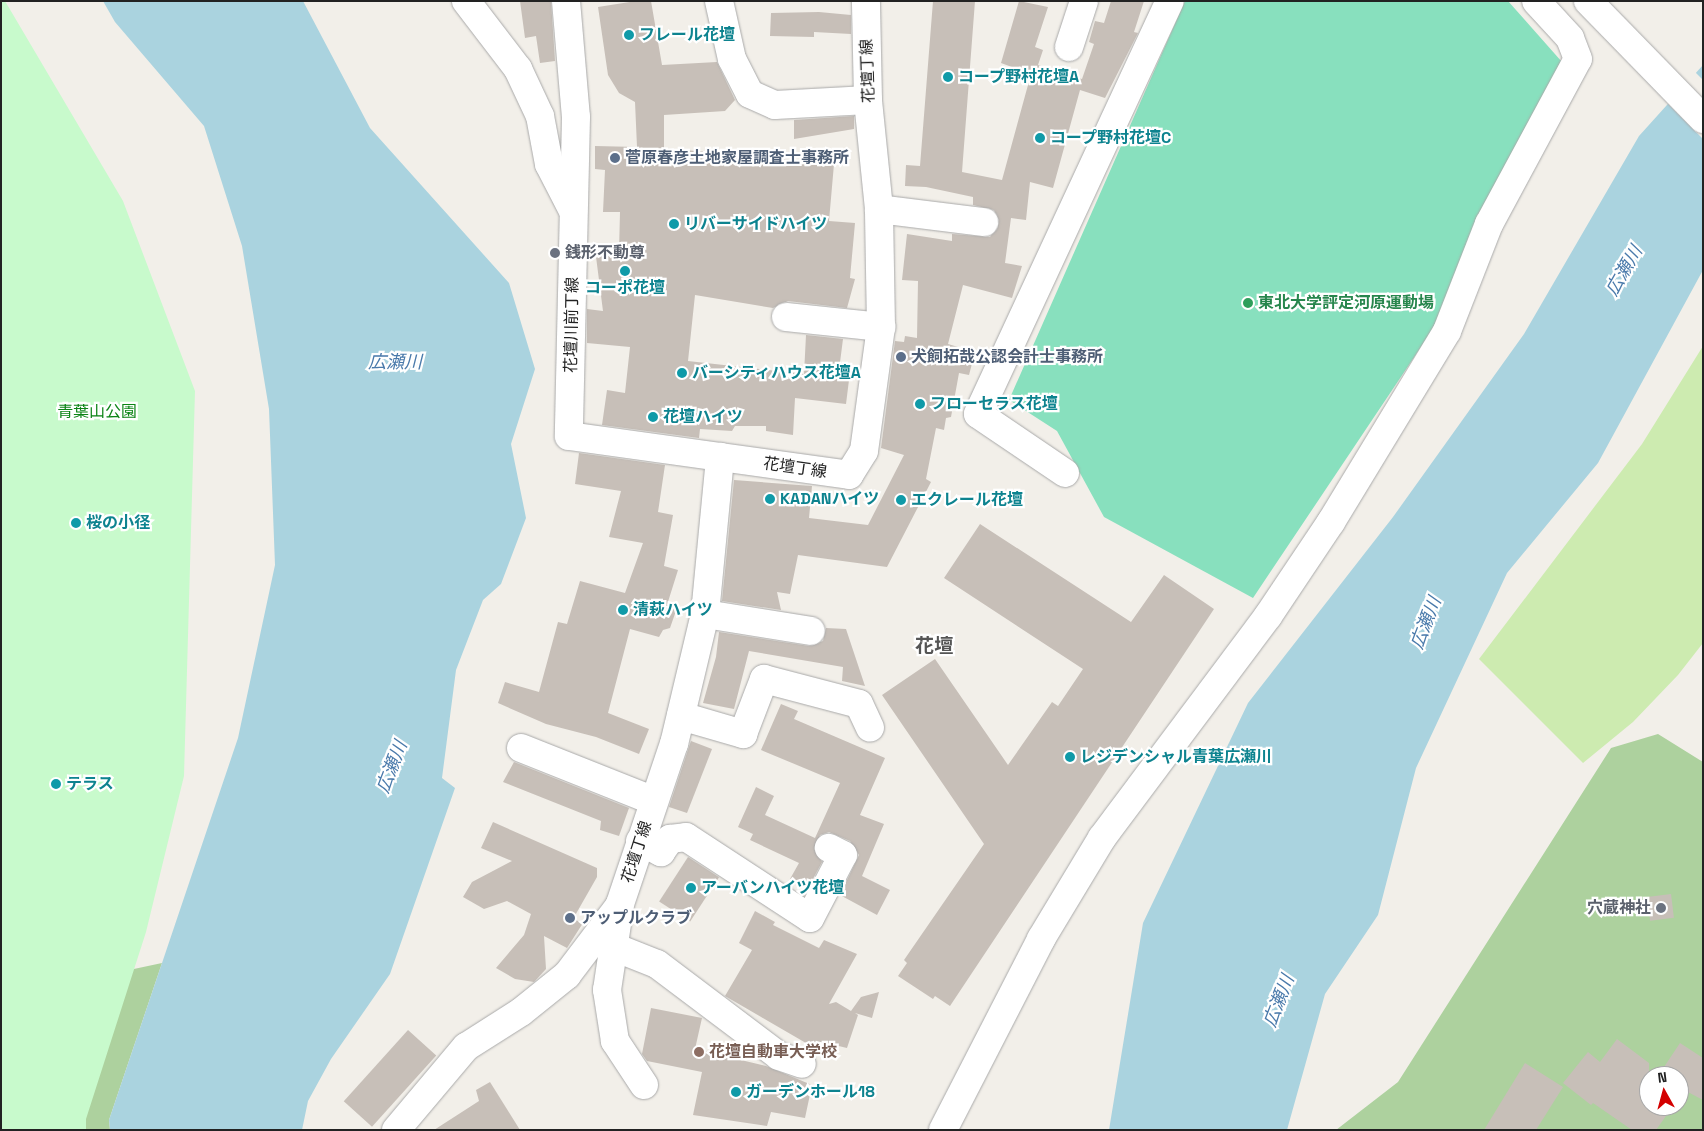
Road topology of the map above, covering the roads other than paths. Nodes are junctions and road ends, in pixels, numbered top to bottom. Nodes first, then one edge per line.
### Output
1 (466, 1) edge
2 (566, 1) edge
3 (718, 1) edge
4 (866, 1) edge
5 (1084, 1) edge
6 (1170, 1) edge
7 (1536, 1) edge
8 (1588, 1) edge
9 (1069, 47) dead end
10 (868, 100) junction
11 (1703, 119) edge
12 (879, 209) junction
13 (573, 210) junction
14 (984, 222) dead end
15 (786, 317) dead end
16 (881, 327) junction
17 (720, 457) junction
18 (1065, 473) dead end
19 (705, 614) junction
20 (812, 631) dead end
21 (681, 716) junction
22 (870, 728) dead end
23 (521, 748) dead end
24 (654, 801) junction
25 (640, 841) junction
26 (845, 856) dead end
27 (620, 904) junction
28 (614, 946) junction
29 (802, 1064) dead end
30 (644, 1085) dead end
31 (396, 1130) edge
32 (943, 1130) edge

1 - 13 street
2 - 13 street, 花壇川前丁線
3 - 10 street
4 - 10 street, 花壇丁線
5 - 9 street
6 - 18 street
7 - 32 street
8 - 11 street
10 - 12 street, 花壇丁線
12 - 14 street
12 - 16 street, 花壇丁線
13 - 17 street, 花壇川前丁線
15 - 16 street
16 - 17 street, 花壇丁線
17 - 19 street, 花壇丁線
19 - 20 street
19 - 21 street, 花壇丁線
21 - 22 street
21 - 24 street, 花壇丁線
23 - 24 street
24 - 25 street, 花壇丁線
25 - 26 street
25 - 27 street, 花壇丁線
27 - 28 street
27 - 31 street
28 - 29 street
28 - 30 street

